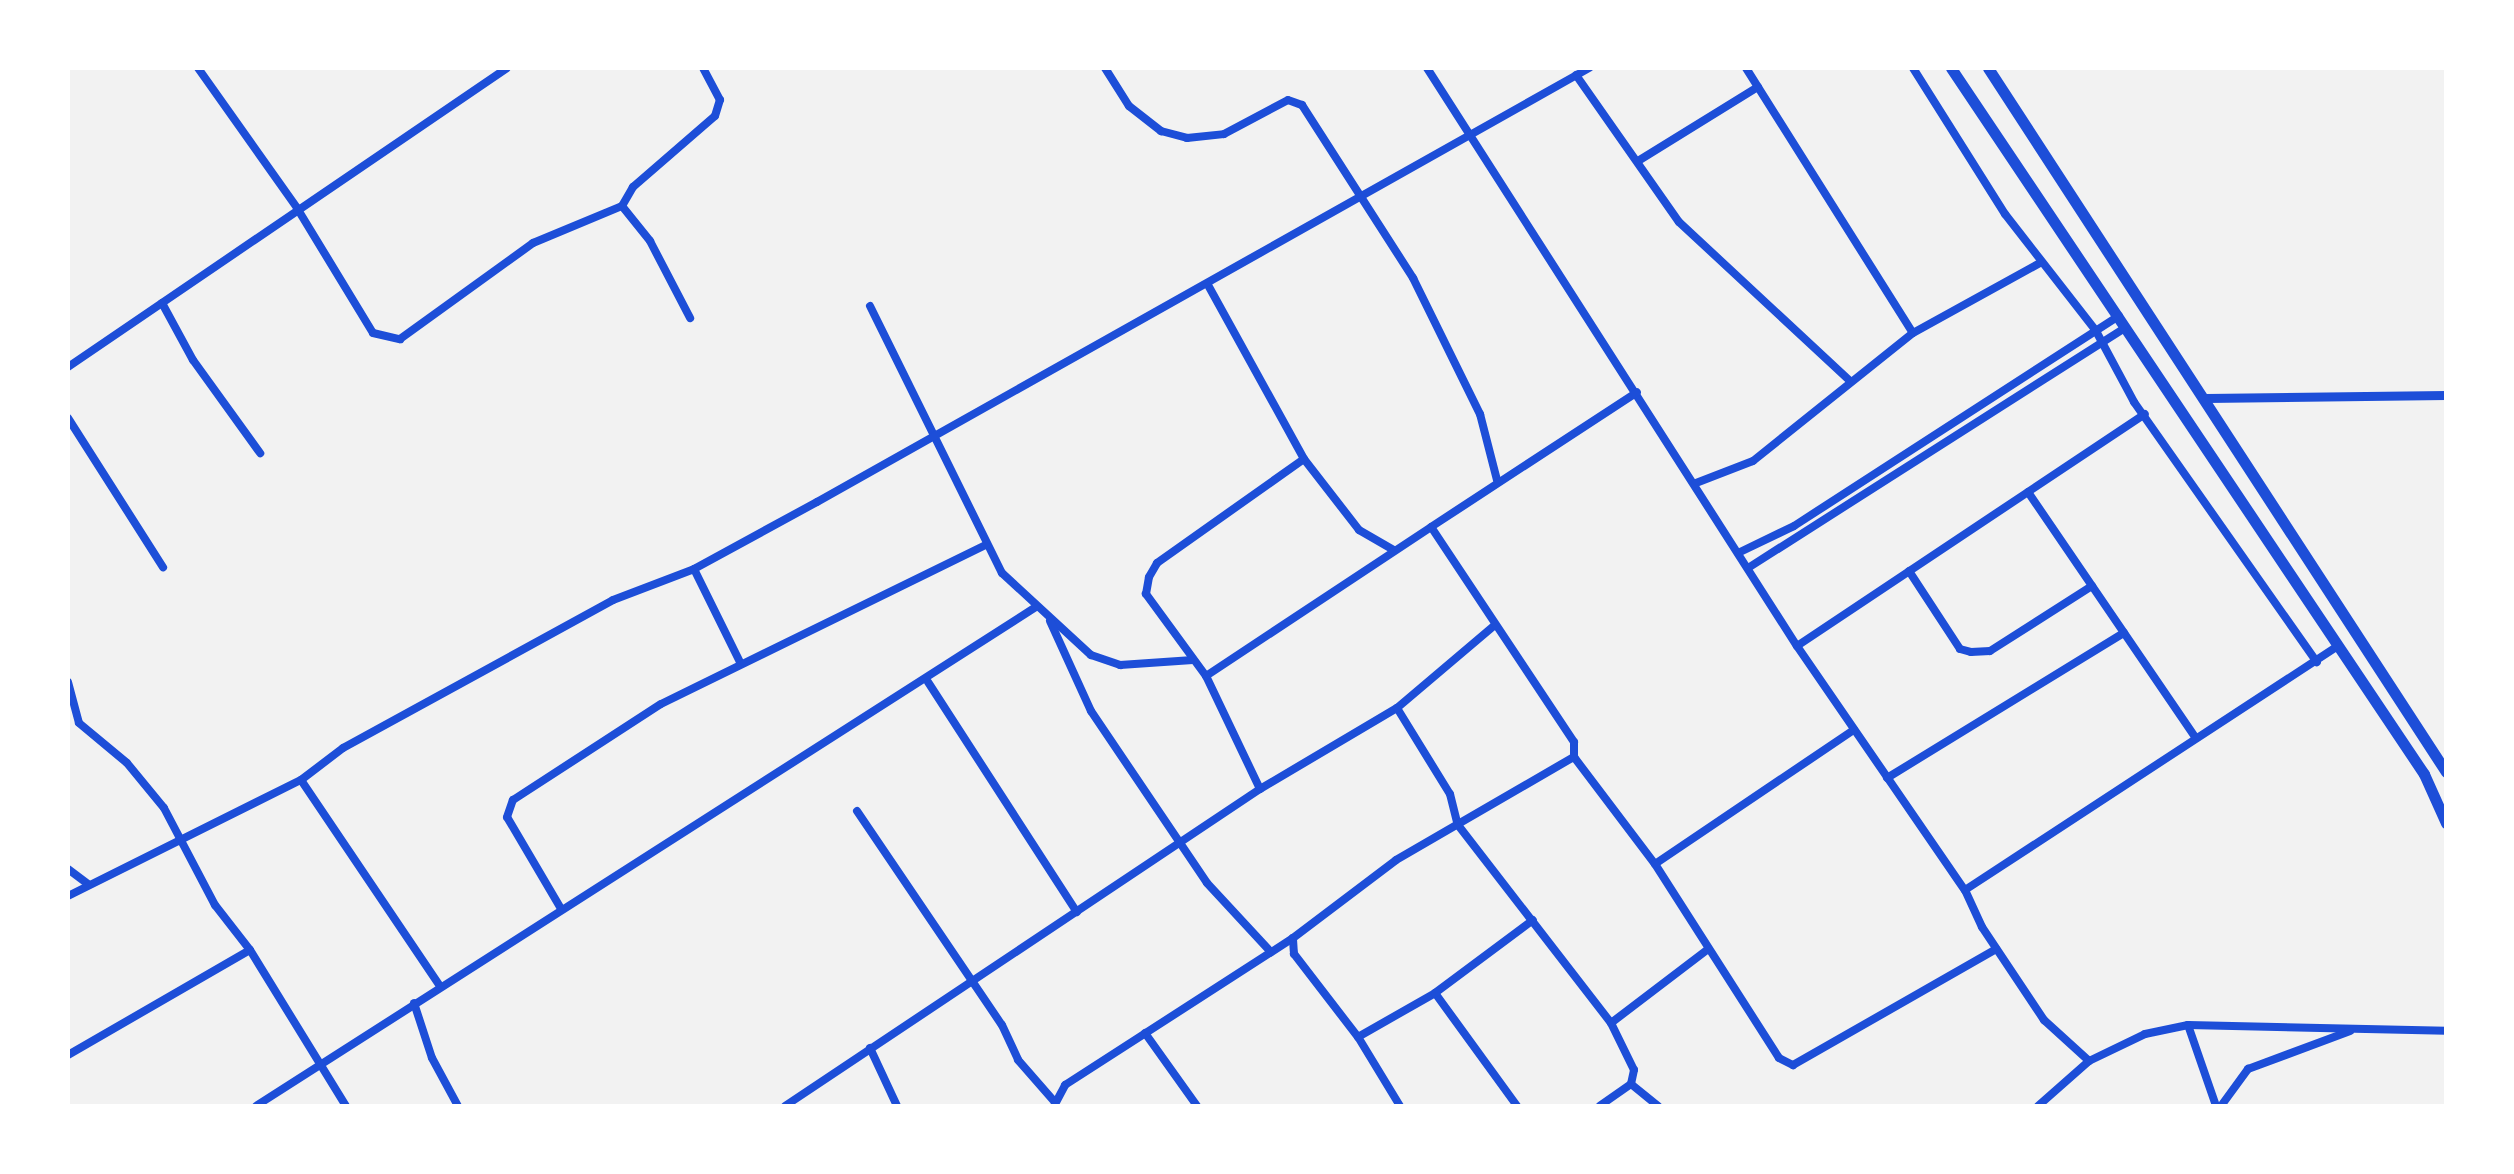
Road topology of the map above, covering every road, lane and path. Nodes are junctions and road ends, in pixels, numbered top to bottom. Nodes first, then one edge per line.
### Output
1 (198, 68) edge
2 (507, 68) edge
3 (703, 68) edge
4 (1105, 68) edge
5 (1427, 68) edge
6 (1589, 68) edge
7 (1746, 68) edge
8 (1913, 68) edge
9 (1951, 68) edge
10 (1988, 68) edge
11 (1576, 76) junction
12 (1758, 87) junction
13 (1473, 133) junction
14 (1638, 161) junction
15 (1366, 196) junction
16 (622, 206) junction
17 (297, 208) junction
18 (2040, 262) junction
19 (1208, 285) junction
20 (162, 304) junction
21 (870, 306) dead end
22 (2119, 316) junction
23 (690, 318) dead end
24 (2126, 327) junction
25 (2096, 331) junction
26 (1913, 333) junction
27 (2102, 342) junction
28 (68, 367) edge
29 (1850, 381) junction
30 (1637, 392) junction
31 (2446, 395) edge
32 (2206, 398) junction
33 (2145, 414) junction
34 (68, 418) edge
35 (935, 437) junction
36 (260, 453) dead end
37 (1304, 459) junction
38 (1498, 480) junction
39 (1696, 483) junction
40 (2028, 492) junction
41 (1431, 527) junction
42 (986, 545) junction
43 (1393, 550) junction
44 (1738, 553) junction
45 (164, 567) dead end
46 (1748, 568) junction
47 (694, 569) junction
48 (1909, 571) junction
49 (2092, 586) junction
50 (1036, 607) junction
51 (1050, 620) junction
52 (1495, 625) junction
53 (2124, 633) junction
54 (1796, 646) junction
55 (2337, 647) junction
56 (1193, 660) junction
57 (740, 662) junction
58 (2317, 662) junction
59 (1206, 676) junction
60 (68, 682) edge
61 (928, 682) junction
62 (1397, 708) junction
63 (72, 714) edge
64 (1854, 730) junction
65 (2196, 738) junction
66 (1574, 757) junction
67 (2446, 772) edge
68 (1888, 778) junction
69 (301, 780) junction
70 (1260, 789) junction
71 (856, 811) dead end
72 (2446, 823) edge
73 (1458, 825) junction
74 (180, 840) junction
75 (1181, 844) junction
76 (1655, 864) junction
77 (68, 869) edge
78 (88, 884) junction
79 (1965, 890) junction
80 (68, 896) edge
81 (560, 906) junction
82 (1077, 912) junction
83 (1533, 920) junction
84 (1293, 938) junction
85 (1708, 949) junction
86 (1996, 949) junction
87 (250, 950) junction
88 (1271, 952) junction
89 (972, 980) junction
90 (440, 986) junction
91 (1434, 993) junction
92 (414, 1003) junction
93 (1611, 1023) junction
94 (2188, 1026) junction
95 (2354, 1029) junction
96 (2446, 1031) edge
97 (1145, 1033) junction
98 (1358, 1036) junction
99 (870, 1048) junction
100 (68, 1055) edge
101 (2089, 1061) junction
102 (321, 1064) junction
103 (1631, 1084) junction
104 (1054, 1103) edge
105 (256, 1106) edge
106 (346, 1106) edge
107 (458, 1106) edge
108 (784, 1106) edge
109 (897, 1106) edge
110 (1198, 1106) edge
111 (1400, 1106) edge
112 (1518, 1106) edge
113 (1600, 1106) edge
114 (1658, 1106) edge
115 (2038, 1106) edge
116 (2219, 1106) edge

1 - 17 street
2 - 17 street
3 - 16 street
4 - 15 street
5 - 13 street
6 - 11 street
7 - 12 street
8 - 18 street
9 - 22 main road
10 - 32 main road
11 - 13 street
11 - 14 street
12 - 14 street
12 - 26 street
13 - 15 street
13 - 30 street
14 - 29 street
15 - 19 street
15 - 38 street
16 - 17 street
16 - 23 street
17 - 20 street
18 - 25 street
18 - 26 street
19 - 35 street
19 - 37 street
20 - 28 street
20 - 36 street
21 - 35 street
22 - 24 main road
22 - 25 street
24 - 27 street
24 - 55 main road
25 - 27 street
25 - 44 street
26 - 29 street
27 - 33 street
27 - 46 street
29 - 39 street
30 - 38 street
30 - 39 street
31 - 32 street
32 - 67 main road
33 - 40 street
33 - 58 street
34 - 45 street
35 - 42 street
35 - 47 street
37 - 43 street
37 - 56 street
38 - 41 street
39 - 44 street
40 - 48 street
40 - 49 street
41 - 43 street
41 - 52 street
42 - 50 street
42 - 57 street
43 - 59 street
44 - 46 street
46 - 54 street
47 - 57 street
47 - 69 street
48 - 49 street
48 - 54 street
49 - 53 street
50 - 51 street
50 - 61 street
51 - 56 street
51 - 75 street
52 - 62 street
52 - 66 street
53 - 65 street
53 - 68 street
54 - 64 street
55 - 58 street
55 - 72 main road
56 - 59 street
57 - 81 street
58 - 65 street
59 - 70 street
60 - 63 street
61 - 81 street
61 - 82 street
62 - 70 street
62 - 73 street
63 - 74 street
64 - 68 street
64 - 76 street
65 - 79 street
66 - 73 street
66 - 76 street
68 - 79 street
69 - 74 street
69 - 90 street
70 - 75 street
71 - 89 street
73 - 83 street
73 - 84 street
74 - 78 street
74 - 87 street
75 - 82 street
75 - 88 street
76 - 85 street
77 - 78 street
78 - 80 street
79 - 86 street
81 - 90 street
82 - 89 street
83 - 91 street
83 - 93 street
84 - 88 street
84 - 98 street
85 - 86 street
85 - 93 street
86 - 101 street
87 - 100 street
87 - 102 street
88 - 97 street
89 - 99 street
89 - 104 street
90 - 92 street
91 - 98 street
91 - 112 street
92 - 102 street
92 - 107 street
93 - 103 street
94 - 95 street
94 - 101 street
94 - 116 street
95 - 96 street
95 - 116 street
97 - 104 street
97 - 110 street
98 - 111 street
99 - 108 street
99 - 109 street
101 - 115 street
102 - 105 street
102 - 106 street
103 - 113 street
103 - 114 street

